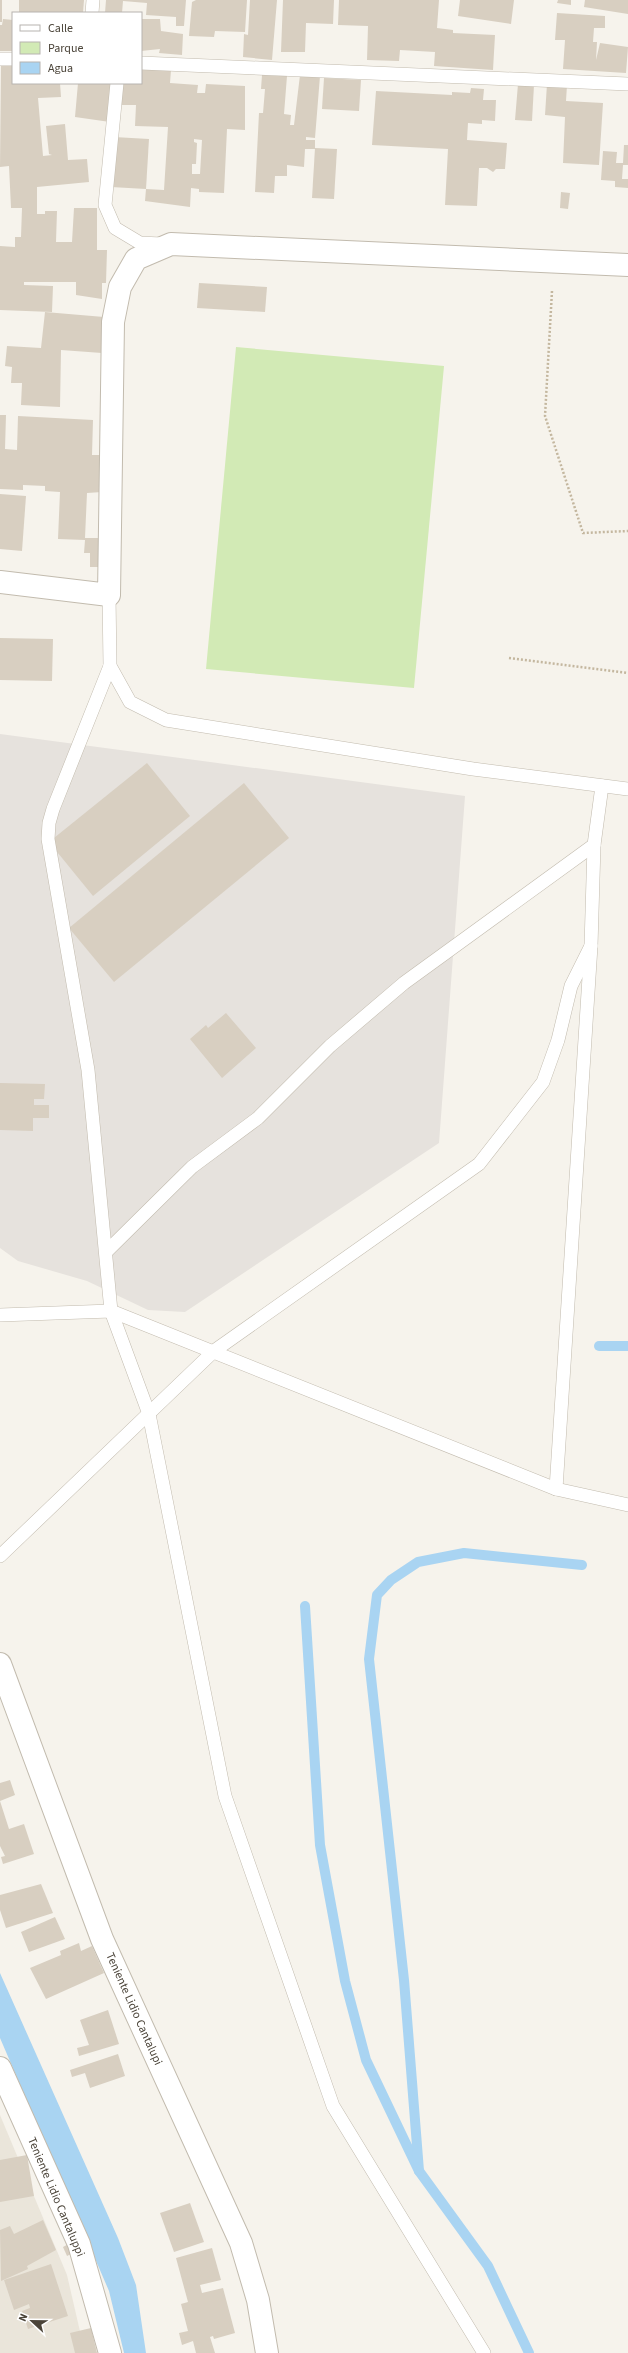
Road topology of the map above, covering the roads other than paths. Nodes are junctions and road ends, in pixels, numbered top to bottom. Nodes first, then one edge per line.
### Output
1 (93, 0) edge
2 (92, 12) edge
3 (0, 59) edge
4 (12, 59) edge
5 (142, 63) edge
6 (117, 84) edge
7 (628, 84) edge
8 (171, 244) junction
9 (628, 265) edge
10 (0, 582) edge
11 (109, 595) junction
12 (110, 666) junction
13 (602, 786) junction
14 (628, 789) edge
15 (594, 845) junction
16 (591, 946) junction
17 (106, 1252) junction
18 (112, 1311) junction
19 (0, 1316) edge
20 (214, 1351) junction
21 (149, 1414) junction
22 (556, 1489) junction
23 (628, 1505) edge
24 (0, 1556) edge
25 (0, 1664) edge
26 (0, 2068) edge
27 (110, 2353) edge
28 (267, 2353) edge
29 (484, 2353) edge

1 - 2 lane
3 - 4 lane
5 - 7 lane
6 - 8 lane
8 - 9 street
8 - 11 street
10 - 11 street
11 - 12 lane
12 - 13 lane
12 - 17 lane
13 - 14 lane
13 - 15 lane
15 - 16 lane
15 - 17 lane
16 - 20 lane
16 - 22 lane
17 - 18 lane
18 - 19 lane
18 - 20 lane
18 - 21 lane
20 - 21 lane
20 - 22 lane
21 - 24 lane
21 - 29 lane
22 - 23 lane
25 - 28 street, Teniente Lidio Cantalupi
26 - 27 street, Teniente Lidio Cantaluppi

